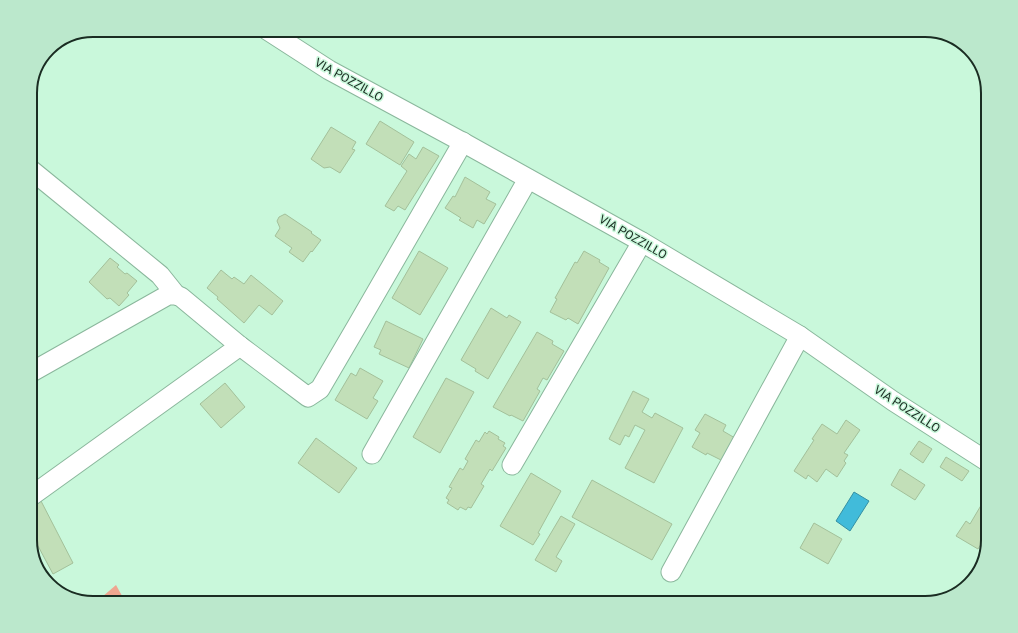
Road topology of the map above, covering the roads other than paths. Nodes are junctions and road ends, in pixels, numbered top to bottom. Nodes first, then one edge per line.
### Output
1 (278, 37) edge
2 (463, 142) junction
3 (37, 174) edge
4 (528, 179) junction
5 (642, 242) junction
6 (176, 295) junction
7 (800, 336) junction
8 (240, 346) junction
9 (37, 369) edge
10 (372, 454) dead end
11 (981, 458) edge
12 (512, 465) dead end
13 (37, 492) edge
14 (671, 572) dead end

1 - 2 street, VIA POZZILLO
2 - 4 street, VIA POZZILLO
2 - 8 street
3 - 6 street
4 - 5 street, VIA POZZILLO
4 - 10 street
5 - 7 street, VIA POZZILLO
5 - 12 street
6 - 8 street
6 - 9 street
7 - 11 street, VIA POZZILLO
7 - 14 street
8 - 13 street

